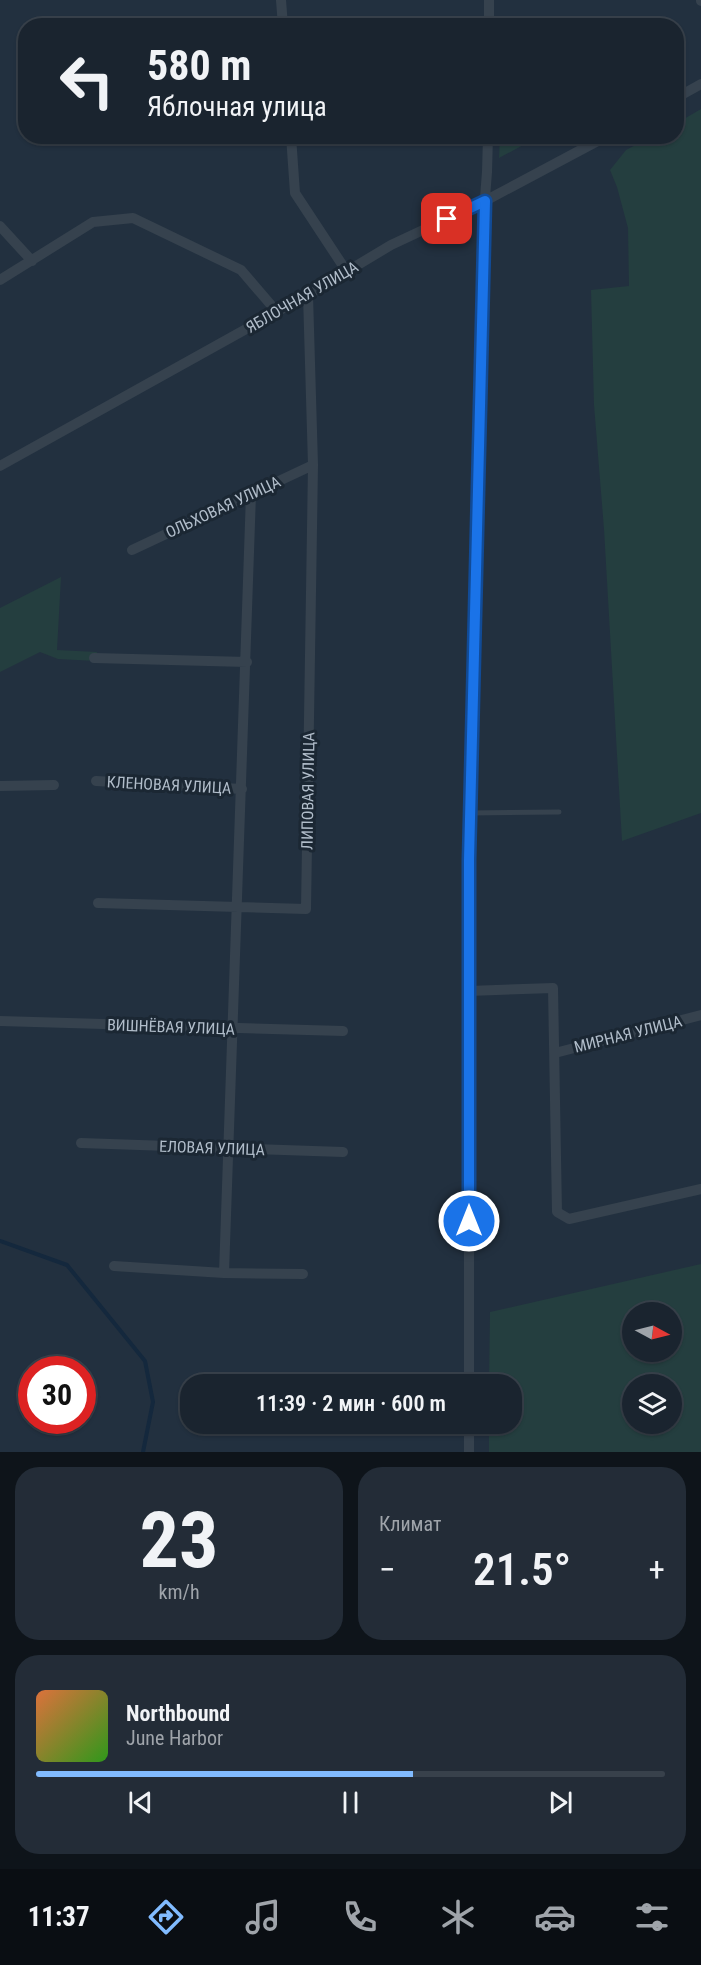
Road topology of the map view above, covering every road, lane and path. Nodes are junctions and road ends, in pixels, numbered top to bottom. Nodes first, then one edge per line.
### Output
1 (281, 0) edge
2 (489, 0) edge
3 (282, 18) edge
4 (489, 18) edge
5 (701, 84) edge
6 (684, 94) edge
7 (292, 144) edge
8 (488, 144) edge
9 (593, 144) edge
10 (485, 201) junction
11 (0, 226) edge
12 (32, 261) junction
13 (347, 272) junction
14 (0, 280) edge
15 (308, 295) junction
16 (277, 312) junction
17 (314, 465) junction
18 (0, 466) edge
19 (251, 494) junction
20 (132, 550) dead end
21 (94, 658) dead end
22 (247, 662) junction
23 (96, 782) dead end
24 (54, 785) dead end
25 (0, 786) edge
26 (242, 789) junction
27 (559, 812) dead end
28 (470, 813) junction
29 (98, 903) dead end
30 (238, 908) junction
31 (469, 991) junction
32 (701, 1015) edge
33 (0, 1021) edge
34 (233, 1029) junction
35 (343, 1032) dead end
36 (555, 1053) junction
37 (81, 1143) dead end
38 (229, 1149) junction
39 (343, 1152) dead end
40 (701, 1189) edge
41 (114, 1266) dead end
42 (224, 1273) junction
43 (303, 1274) dead end
44 (469, 1374) edge
45 (469, 1434) edge
46 (469, 1452) edge

1 - 3 street
2 - 4 street
5 - 6 street
7 - 13 street
8 - 10 street
9 - 10 street, ЯБЛОЧНАЯ УЛИЦА
10 - 13 street, ЯБЛОЧНАЯ УЛИЦА
10 - 28 street
11 - 12 street
12 - 14 street
12 - 16 street
13 - 15 street, ЯБЛОЧНАЯ УЛИЦА
15 - 16 street, ЯБЛОЧНАЯ УЛИЦА
15 - 17 street
16 - 18 street, ЯБЛОЧНАЯ УЛИЦА
17 - 19 street, ОЛЬХОВАЯ УЛИЦА
17 - 30 street, ЛИПОВАЯ УЛИЦА
19 - 20 street, ОЛЬХОВАЯ УЛИЦА
19 - 22 street
21 - 22 street
22 - 26 street
23 - 26 street, КЛЕНОВАЯ УЛИЦА
24 - 25 street
26 - 30 street
27 - 28 lane
28 - 31 street
29 - 30 street, ЛИПОВАЯ УЛИЦА
30 - 34 street
31 - 36 street
31 - 44 street
32 - 36 street, МИРНАЯ УЛИЦА
33 - 34 street, ВИШНЁВАЯ УЛИЦА
34 - 35 street, ВИШНЁВАЯ УЛИЦА
34 - 38 street
36 - 40 street
37 - 38 street, ЕЛОВАЯ УЛИЦА
38 - 39 street, ЕЛОВАЯ УЛИЦА
38 - 42 street
41 - 42 street
42 - 43 street
45 - 46 street

